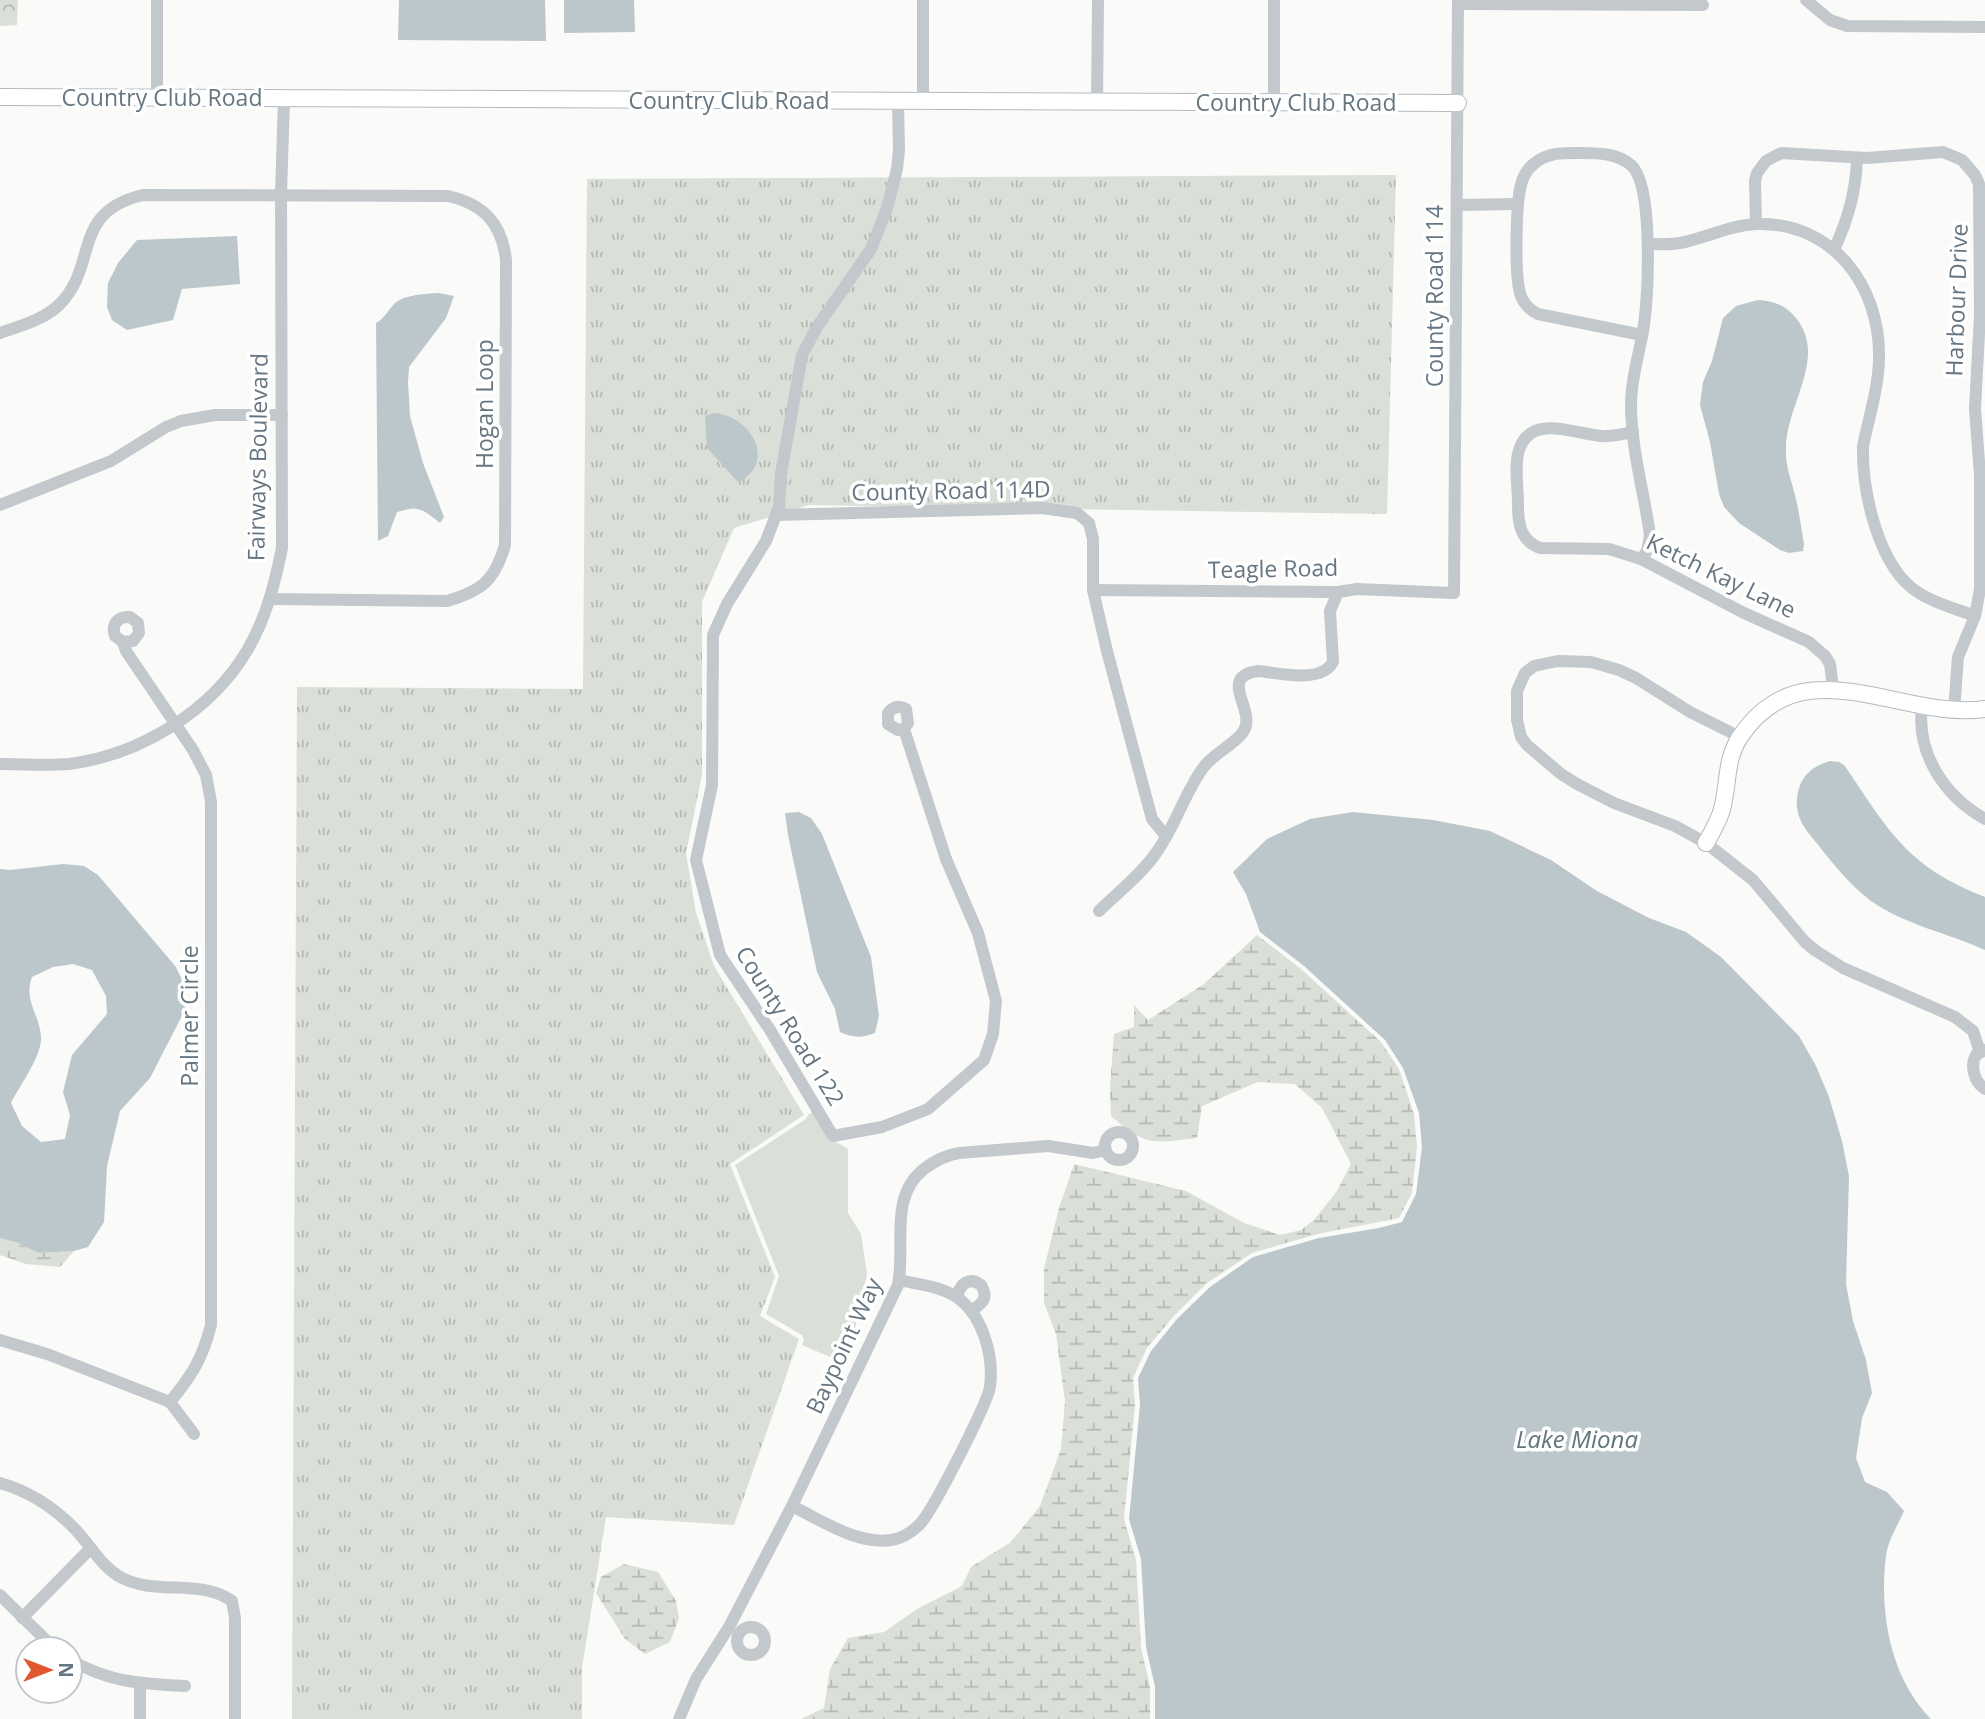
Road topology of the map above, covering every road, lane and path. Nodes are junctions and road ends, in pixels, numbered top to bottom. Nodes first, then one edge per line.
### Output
1 (158, 0) edge
2 (923, 0) edge
3 (1098, 0) edge
4 (1274, 0) edge
5 (1806, 0) edge
6 (1458, 2) edge
7 (1631, 2) edge
8 (1703, 5) dead end
9 (1985, 27) edge
10 (0, 97) edge
11 (157, 97) junction
12 (284, 99) junction
13 (898, 102) junction
14 (923, 102) junction
15 (1097, 103) junction
16 (1458, 103) junction
17 (1274, 104) junction
18 (1857, 158) junction
19 (281, 194) junction
20 (1983, 199) edge
21 (1518, 204) junction
22 (1457, 205) junction
23 (1756, 224) junction
24 (1648, 244) junction
25 (1833, 250) junction
26 (0, 333) edge
27 (1642, 335) junction
28 (282, 415) junction
29 (1633, 432) junction
30 (0, 505) edge
31 (777, 515) junction
32 (1641, 559) junction
33 (1093, 590) junction
34 (1338, 592) junction
35 (1454, 593) joint
36 (270, 599) junction
37 (1975, 616) junction
38 (123, 642) dead end
39 (1833, 688) junction
40 (1922, 706) junction
41 (1985, 709) edge
42 (1954, 710) junction
43 (176, 724) junction
44 (904, 729) dead end
45 (1740, 737) junction
46 (0, 764) edge
47 (1985, 819) edge
48 (1165, 835) junction
49 (1706, 843) junction
50 (1099, 911) dead end
51 (1983, 1051) edge
52 (1985, 1089) edge
53 (1106, 1150) dead end
54 (899, 1280) junction
55 (957, 1297) junction
56 (971, 1311) junction
57 (0, 1340) edge
58 (170, 1402) junction
59 (194, 1434) dead end
60 (0, 1483) edge
61 (792, 1506) junction
62 (91, 1548) junction
63 (0, 1595) edge
64 (22, 1618) junction
65 (40, 1635) edge
66 (84, 1668) edge
67 (140, 1683) junction
68 (184, 1686) dead end
69 (140, 1719) edge
70 (235, 1719) edge
71 (679, 1719) edge

1 - 11 street
2 - 14 street
3 - 15 street
4 - 17 street
5 - 9 street
6 - 7 street
6 - 16 street, County Road 114
7 - 8 street
10 - 11 street, Country Club Road
11 - 12 street, Country Club Road
12 - 13 street, Country Club Road
12 - 19 street, Fairways Boulevard
13 - 14 street, Country Club Road
13 - 31 street, County Road 122
14 - 15 street, Country Club Road
15 - 17 street, Country Club Road
16 - 17 street, Country Club Road
16 - 22 street, County Road 114
18 - 20 street, Harbour Drive
18 - 23 street, Harbour Drive
18 - 25 street
19 - 26 street, Hogan Loop
19 - 28 street, Fairways Boulevard
19 - 36 street, Hogan Loop
20 - 37 street, Harbour Drive
21 - 22 street
21 - 24 street
21 - 27 street
22 - 35 street, County Road 114
23 - 24 street
23 - 25 street
24 - 27 street
25 - 37 street
27 - 29 street
28 - 30 street
28 - 36 street, Fairways Boulevard
29 - 32 street
29 - 32 street, Ketch Kay Lane
31 - 33 street, County Road 114D
31 - 44 street, County Road 122
32 - 39 street, Ketch Kay Lane
33 - 34 street, Teagle Road
33 - 48 street, County Road 114D
34 - 35 street, Teagle Road
34 - 48 street
36 - 43 street, Fairways Boulevard
37 - 42 street, Harbour Drive
38 - 43 street, Palmer Circle
39 - 40 street
39 - 45 street
40 - 42 street
40 - 47 street
41 - 42 street
43 - 46 street, Fairways Boulevard
43 - 58 street, Palmer Circle
45 - 49 street
45 - 49 street
48 - 50 street
49 - 51 street
51 - 52 street
53 - 54 street, Baypoint Way
54 - 55 street
54 - 61 street, Baypoint Way
55 - 56 street
55 - 56 street
56 - 61 street
57 - 58 street
58 - 59 street
60 - 62 street
61 - 71 street, Baypoint Way
62 - 64 street
62 - 70 street
63 - 64 street
64 - 65 street
66 - 67 street
67 - 68 street
67 - 69 street

